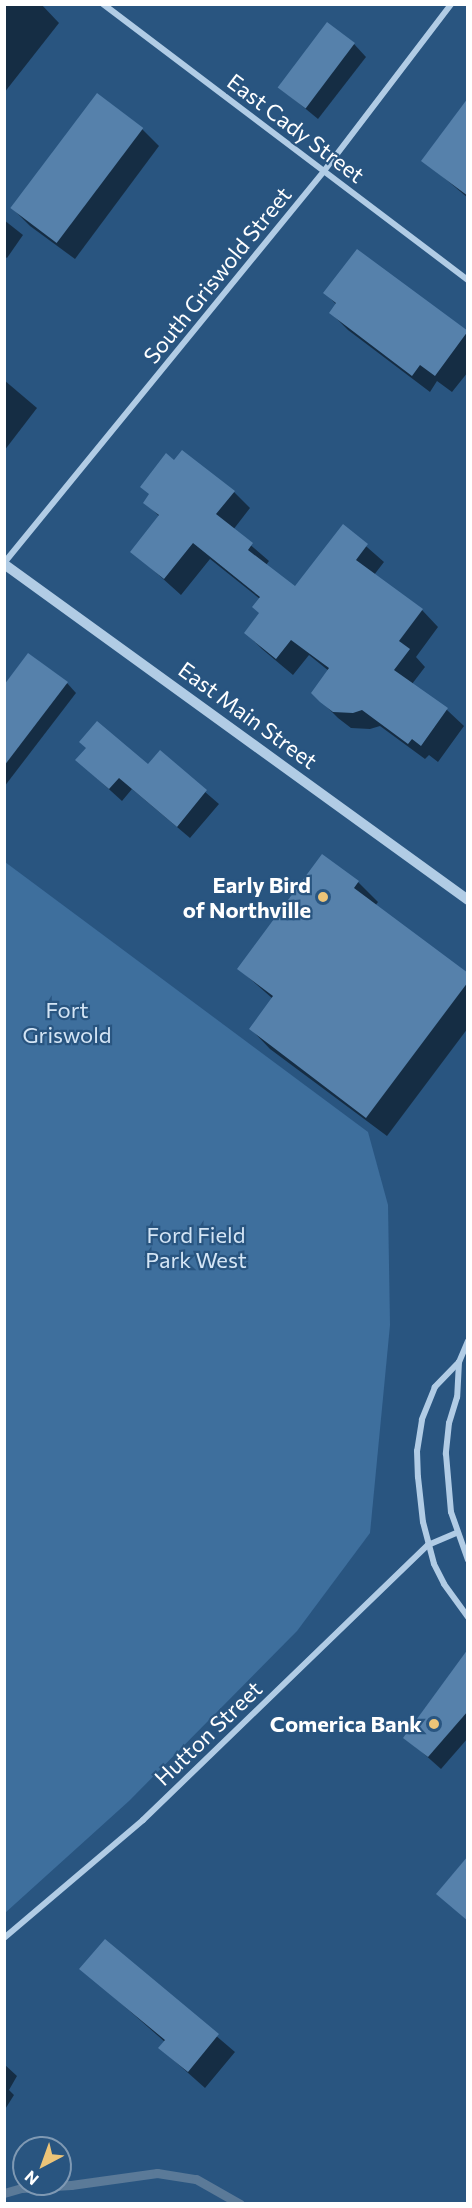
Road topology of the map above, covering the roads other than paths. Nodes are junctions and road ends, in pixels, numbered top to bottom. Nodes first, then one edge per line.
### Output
1 (103, 4) edge
2 (451, 4) edge
3 (324, 171) junction
4 (468, 280) edge
5 (4, 563) edge
6 (468, 900) edge
7 (468, 1341) edge
8 (459, 1362) junction
9 (456, 1533) junction
10 (428, 1545) junction
11 (468, 1560) edge
12 (468, 1617) edge
13 (4, 1938) edge

1 - 3 street, East Cady Street
2 - 3 street, South Griswold Street
3 - 4 street, East Cady Street
3 - 5 street, South Griswold Street
5 - 6 street, East Main Street
7 - 8 street
8 - 9 street
8 - 10 street
9 - 10 street, Hutton Street
9 - 11 street
10 - 12 street
10 - 13 street, Hutton Street

